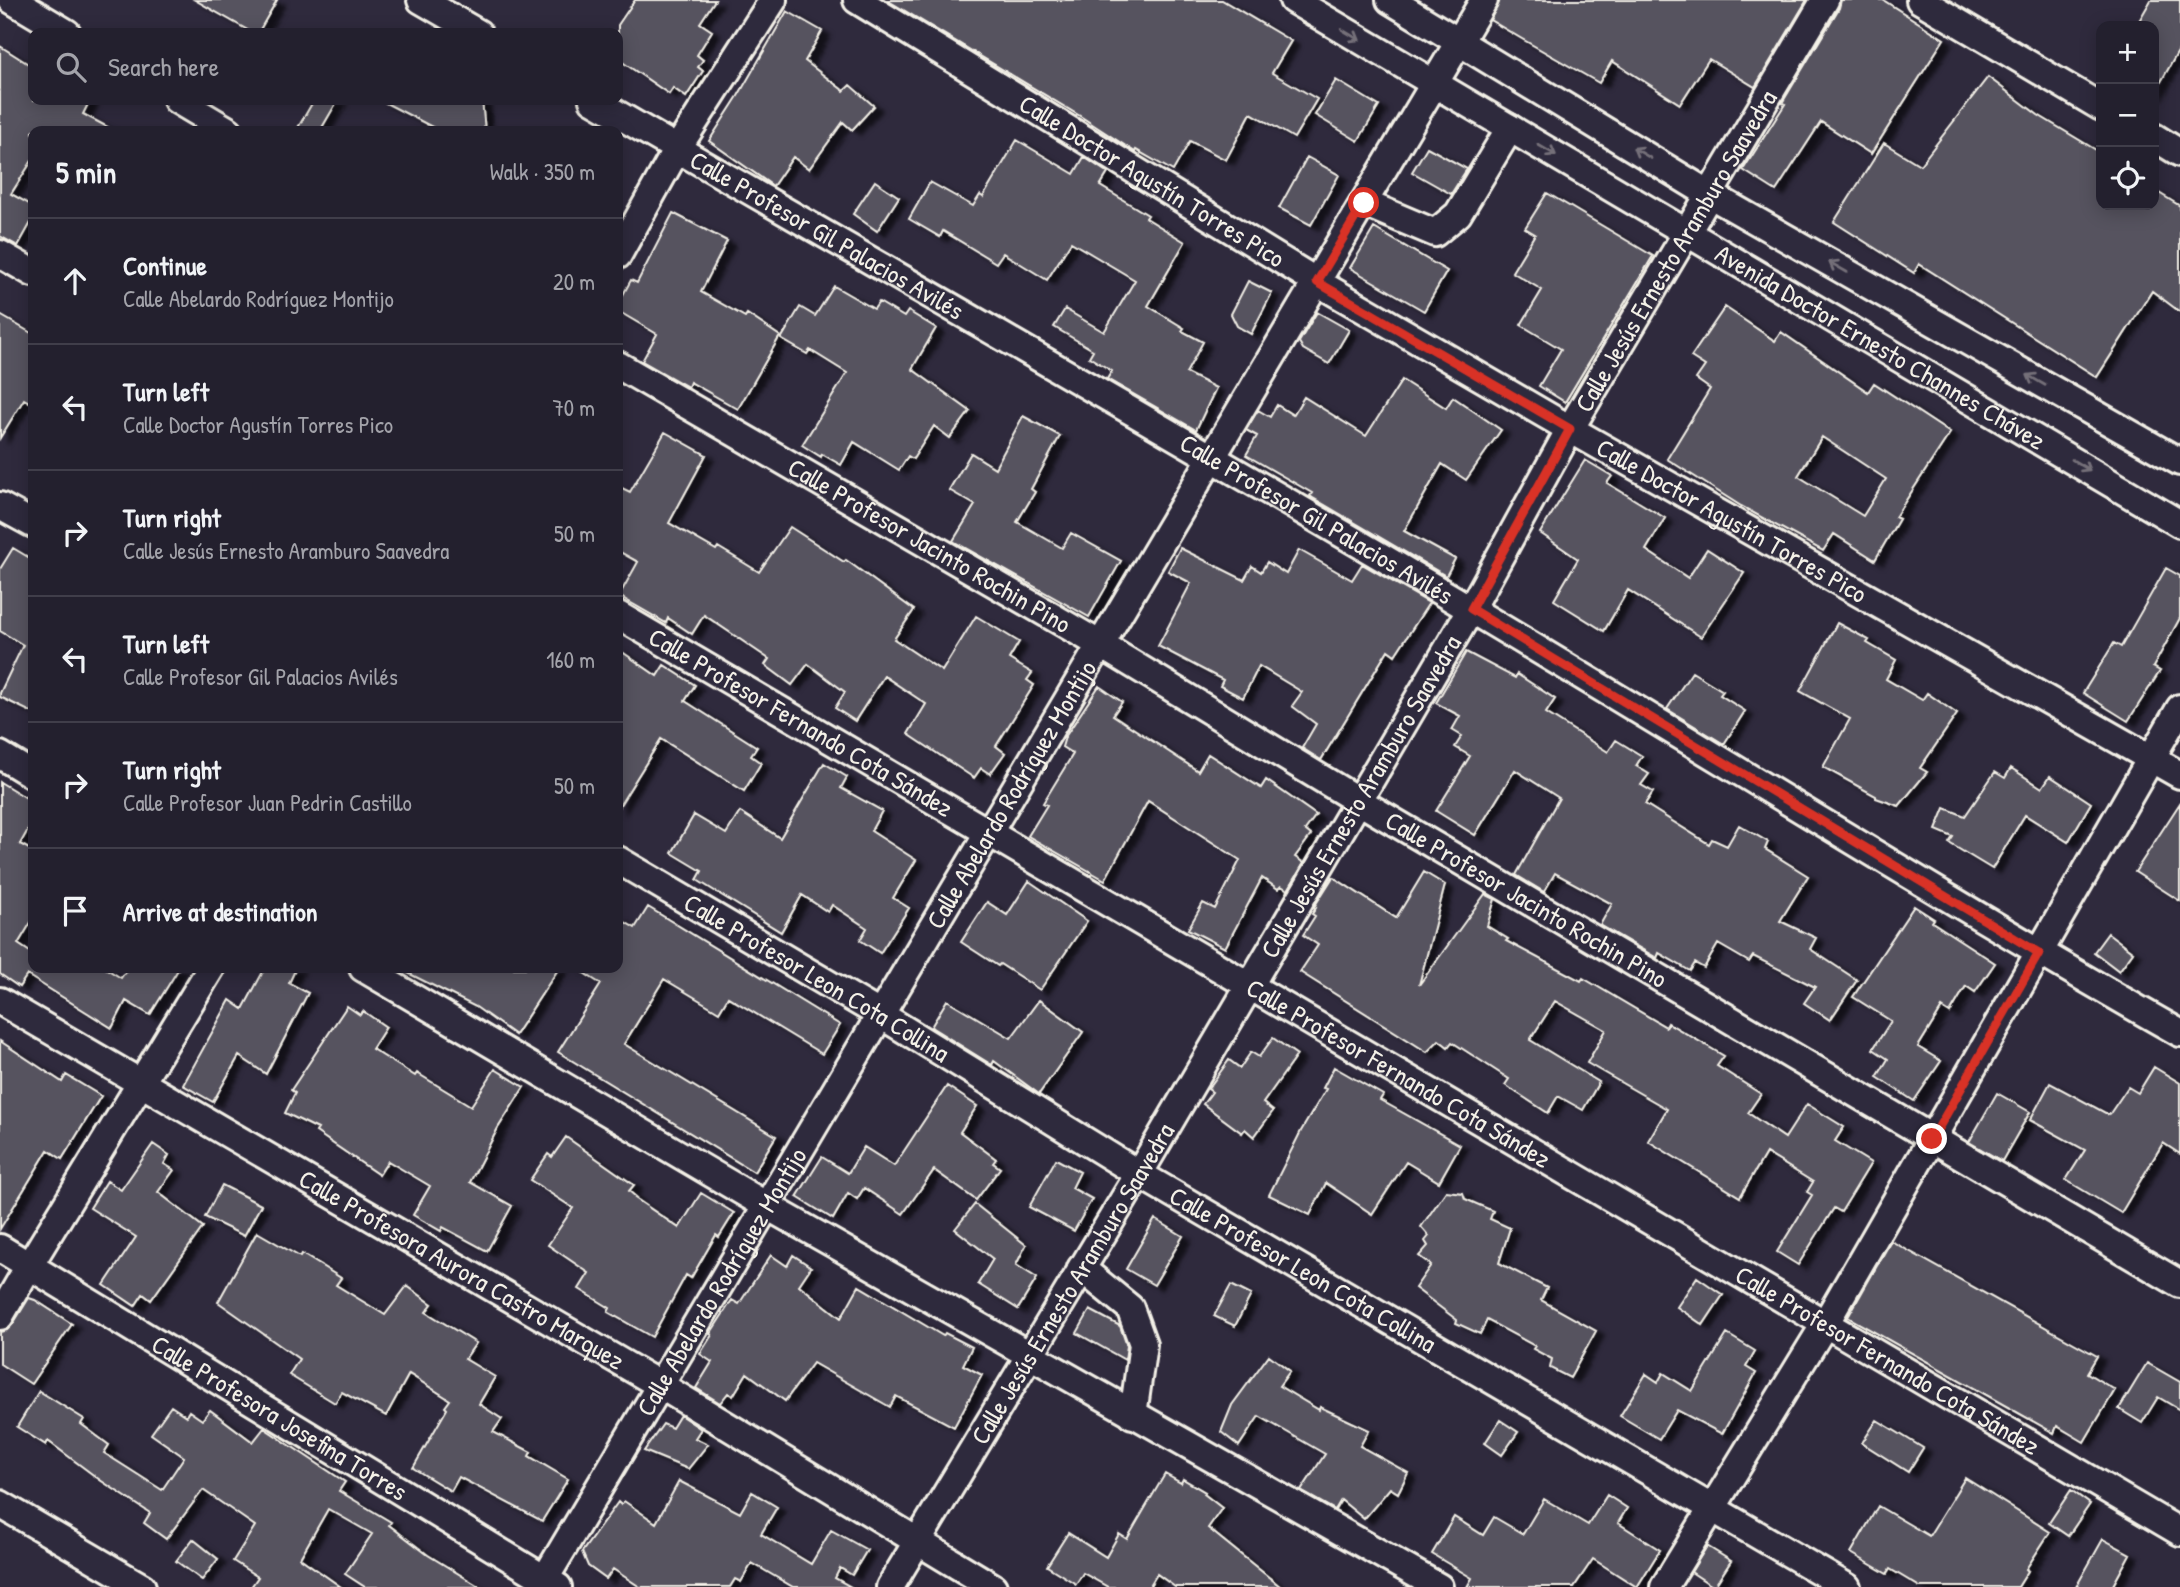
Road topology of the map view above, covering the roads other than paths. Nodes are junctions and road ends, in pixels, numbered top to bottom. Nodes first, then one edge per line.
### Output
1 (12, 0) edge
2 (421, 0) edge
3 (773, 0) edge
4 (857, 0) edge
5 (1293, 0) edge
6 (1390, 0) edge
7 (1484, 0) edge
8 (1825, 0) edge
9 (1920, 0) edge
10 (59, 28) edge
11 (469, 28) edge
12 (1459, 41) junction
13 (1435, 85) junction
14 (2096, 104) edge
15 (185, 105) edge
16 (602, 105) edge
17 (221, 126) edge
18 (1510, 128) junction
19 (2159, 141) edge
20 (677, 149) junction
21 (2180, 153) edge
22 (1709, 194) junction
23 (1364, 203) junction
24 (1688, 233) junction
25 (623, 246) edge
26 (0, 254) edge
27 (28, 271) edge
28 (1317, 282) junction
29 (623, 368) edge
30 (1570, 429) junction
31 (1213, 457) junction
32 (2180, 463) edge
33 (0, 506) edge
34 (28, 521) edge
35 (2180, 524) edge
36 (1471, 609) junction
37 (623, 618) edge
38 (1101, 645) junction
39 (2180, 708) edge
40 (0, 755) edge
41 (2152, 757) junction
42 (28, 772) edge
43 (2180, 775) edge
44 (1357, 800) junction
45 (990, 832) junction
46 (623, 863) edge
47 (2039, 953) junction
48 (208, 973) edge
49 (371, 973) edge
50 (1248, 986) junction
51 (0, 1001) edge
52 (881, 1015) junction
53 (2180, 1033) edge
54 (141, 1083) junction
55 (1932, 1139) junction
56 (1139, 1174) junction
57 (767, 1206) junction
58 (0, 1248) edge
59 (29, 1266) junction
60 (1081, 1268) junction
61 (2180, 1284) edge
62 (0, 1317) edge
63 (1825, 1324) junction
64 (1028, 1355) junction
65 (660, 1385) junction
66 (1133, 1415) junction
67 (0, 1504) edge
68 (1712, 1508) junction
69 (2180, 1532) edge
70 (918, 1542) junction
71 (547, 1584) edge
72 (142, 1587) edge
73 (890, 1587) edge
74 (993, 1587) edge
75 (1439, 1587) edge
76 (1664, 1587) edge
77 (1847, 1587) edge

1 - 10 street
2 - 11 street
3 - 20 street
4 - 28 street, Calle Doctor Agustín Torres Pico
5 -> 13 street, Avenida Doctor Ernesto Channes Chávez
6 - 12 street, Avenida Doctor Ernesto Channes Chávez
7 - 12 street, Calle Abelardo Rodríguez Montijo
8 - 22 street, Calle Jesús Ernesto Aramburo Saavedra
9 - 14 street
12 - 13 street, Calle Abelardo Rodríguez Montijo
22 -> 12 street, Avenida Doctor Ernesto Channes Chávez
13 - 18 street, Avenida Doctor Ernesto Channes Chávez
13 - 23 street, Calle Abelardo Rodríguez Montijo
15 - 17 street
16 - 20 street, Calle Profesor Gil Palacios Avilés
18 - 23 street
18 -> 24 street, Avenida Doctor Ernesto Channes Chávez
19 - 21 street
20 - 25 street
20 - 31 street, Calle Profesor Gil Palacios Avilés
22 - 24 street, Calle Jesús Ernesto Aramburo Saavedra
32 -> 22 street, Avenida Doctor Ernesto Channes Chávez
23 - 28 street, Calle Abelardo Rodríguez Montijo
24 - 30 street, Calle Jesús Ernesto Aramburo Saavedra
24 -> 35 street, Avenida Doctor Ernesto Channes Chávez
26 - 27 street
28 - 30 street, Calle Doctor Agustín Torres Pico
28 - 31 street, Calle Abelardo Rodríguez Montijo
29 - 38 street, Calle Profesor Jacinto Rochin Pino
30 - 36 street, Calle Jesús Ernesto Aramburo Saavedra
30 - 41 street, Calle Doctor Agustín Torres Pico
31 - 36 street, Calle Profesor Gil Palacios Avilés
31 - 38 street, Calle Abelardo Rodríguez Montijo
33 - 34 street
36 - 44 street, Calle Jesús Ernesto Aramburo Saavedra
36 - 47 street, Calle Profesor Gil Palacios Avilés
37 - 45 street, Calle Profesor Fernando Cota Sández
38 - 44 street, Calle Profesor Jacinto Rochin Pino
38 - 45 street, Calle Abelardo Rodríguez Montijo
39 - 41 street
40 - 42 street
41 - 43 street, Calle Doctor Agustín Torres Pico
41 - 47 street
44 - 50 street, Calle Jesús Ernesto Aramburo Saavedra
44 - 55 street, Calle Profesor Jacinto Rochin Pino
45 - 50 street, Calle Profesor Fernando Cota Sández
45 - 52 street, Calle Abelardo Rodríguez Montijo
46 - 52 street, Calle Profesor Leon Cota Collina
47 - 53 street, Calle Profesor Gil Palacios Avilés
47 - 55 street
48 - 54 street
49 - 57 street
50 - 56 street, Calle Jesús Ernesto Aramburo Saavedra
50 - 63 street, Calle Profesor Fernando Cota Sández
51 - 54 street, Calle Profesora Aurora Castro Marquez
52 - 56 street, Calle Profesor Leon Cota Collina
52 - 57 street, Calle Abelardo Rodríguez Montijo
54 - 59 street
54 - 65 street, Calle Profesora Aurora Castro Marquez
55 - 61 street, Calle Profesor Jacinto Rochin Pino
55 - 63 street
56 - 60 street, Calle Jesús Ernesto Aramburo Saavedra
56 - 68 street, Calle Profesor Leon Cota Collina
57 - 64 street
57 - 65 street, Calle Abelardo Rodríguez Montijo
58 - 59 street, Calle Profesora Josefina Torres
59 - 62 street
59 - 71 street, Calle Profesora Josefina Torres
60 - 64 street, Calle Jesús Ernesto Aramburo Saavedra
60 - 66 street
63 - 68 street
63 - 69 street, Calle Profesor Fernando Cota Sández
64 - 66 street
64 - 70 street, Calle Jesús Ernesto Aramburo Saavedra
65 - 70 street, Calle Profesora Aurora Castro Marquez
65 - 71 street, Calle Abelardo Rodríguez Montijo
66 - 75 street
67 - 72 street
68 - 76 street
68 - 77 street, Calle Profesor Leon Cota Collina
70 - 73 street, Calle Jesús Ernesto Aramburo Saavedra
70 - 74 street, Calle Profesora Aurora Castro Marquez

